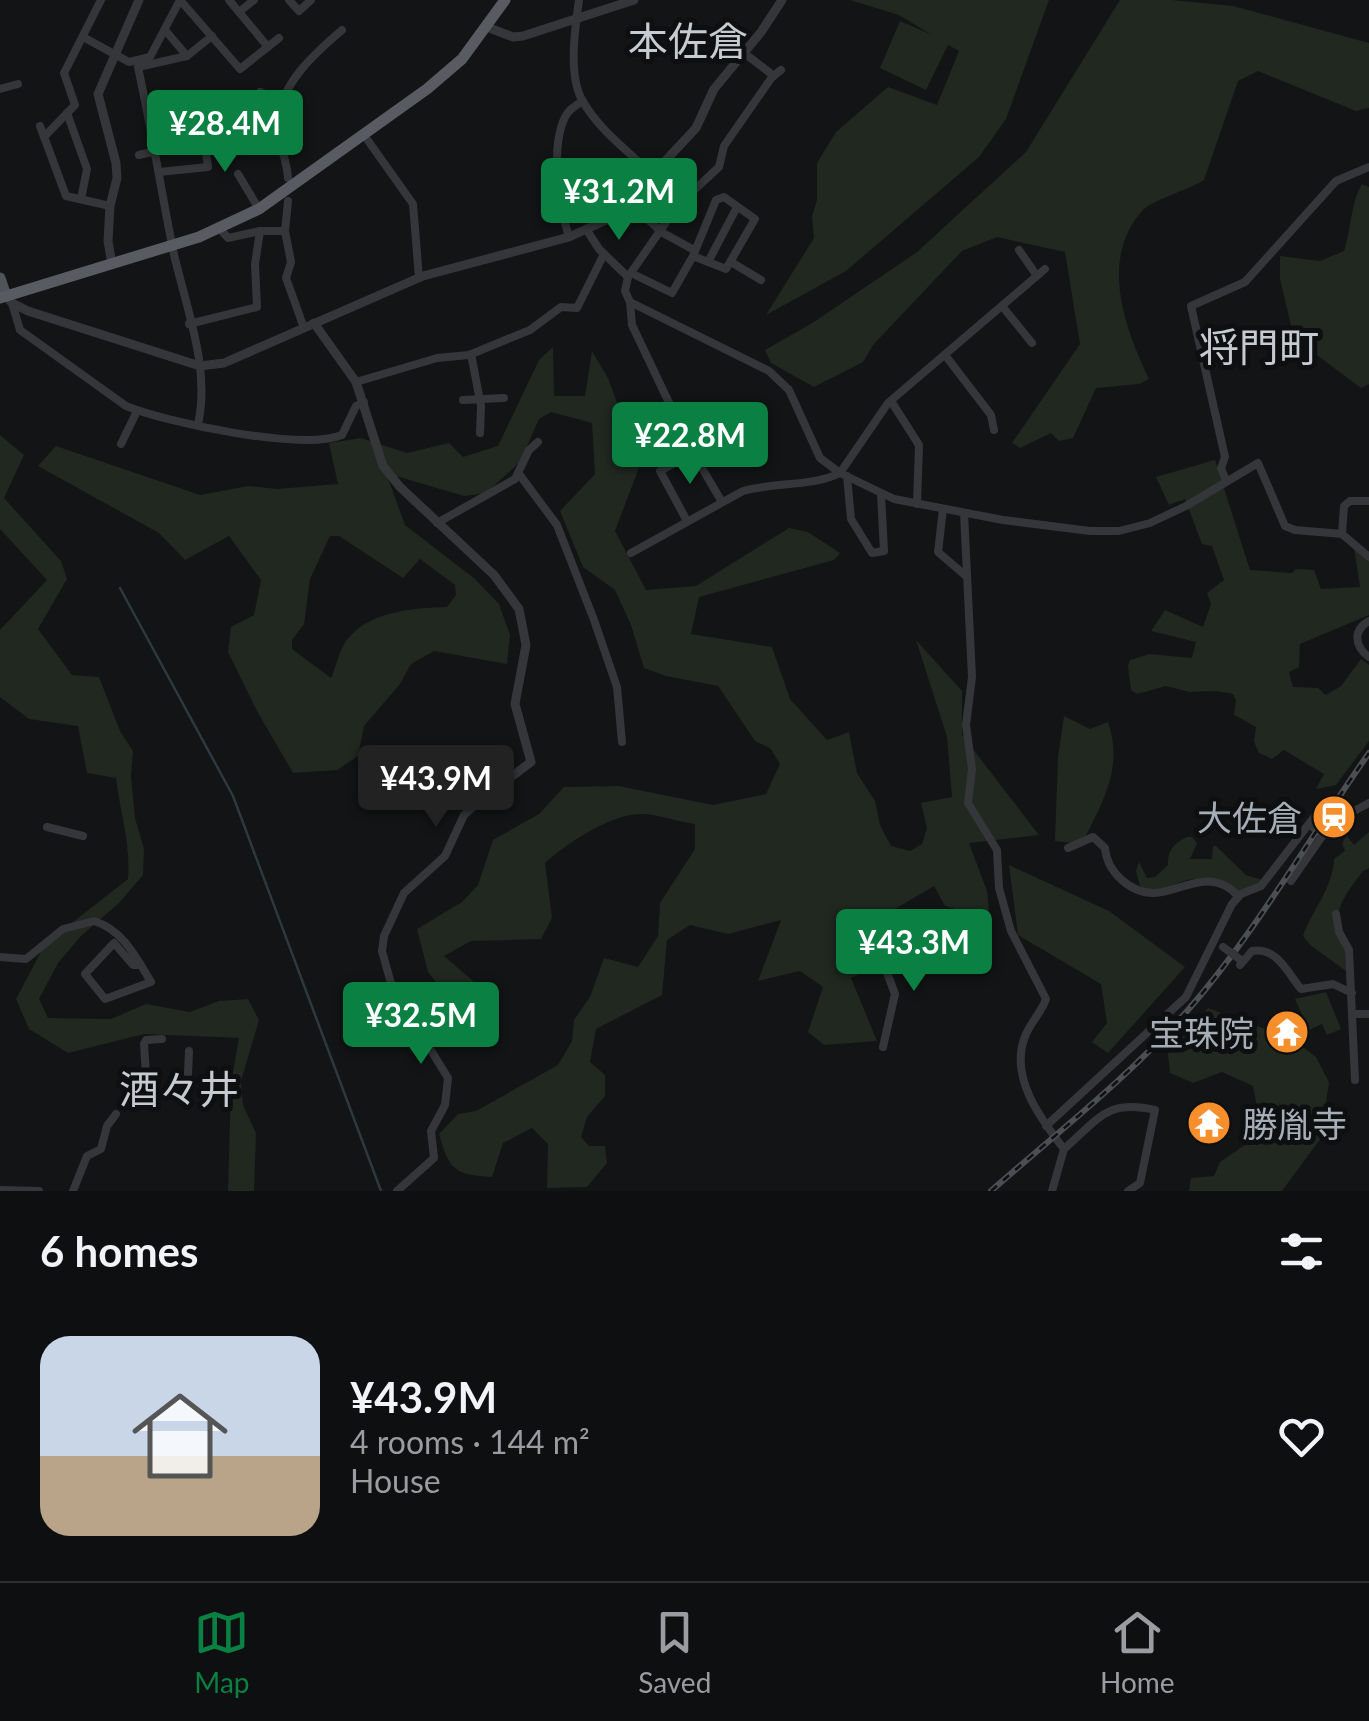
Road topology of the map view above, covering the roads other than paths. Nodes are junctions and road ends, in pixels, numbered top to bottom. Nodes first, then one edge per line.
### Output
1 (101, 0) edge
2 (139, 0) edge
3 (180, 0) edge
4 (229, 0) edge
5 (254, 0) edge
6 (290, 0) edge
7 (312, 0) edge
8 (505, 0) edge
9 (579, 0) edge
10 (634, 0) edge
11 (782, 0) edge
12 (240, 12) junction
13 (576, 20) junction
14 (487, 27) junction
15 (165, 30) junction
16 (342, 30) dead end
17 (212, 36) junction
18 (84, 38) junction
19 (279, 38) dead end
20 (268, 48) junction
21 (744, 53) junction
22 (114, 55) junction
23 (187, 56) junction
24 (18, 84) dead end
25 (0, 89) edge
26 (260, 92) dead end
27 (583, 101) junction
28 (283, 102) junction
29 (200, 110) dead end
30 (67, 113) junction
31 (40, 126) dead end
32 (364, 135) junction
33 (44, 137) junction
34 (156, 151) junction
35 (139, 155) dead end
36 (1369, 166) edge
37 (160, 172) junction
38 (238, 174) dead end
39 (652, 174) junction
40 (288, 178) dead end
41 (698, 189) junction
42 (81, 199) junction
43 (288, 201) dead end
44 (714, 202) junction
45 (629, 203) junction
46 (110, 206) junction
47 (737, 207) junction
48 (259, 209) junction
49 (220, 229) junction
50 (586, 229) junction
51 (659, 229) junction
52 (285, 231) junction
53 (260, 232) junction
54 (569, 237) junction
55 (172, 246) junction
56 (1019, 250) dead end
57 (693, 253) junction
58 (604, 254) junction
59 (708, 262) junction
60 (731, 262) junction
61 (112, 264) junction
62 (1046, 269) dead end
63 (629, 275) junction
64 (1037, 276) junction
65 (0, 278) edge
66 (419, 278) junction
67 (761, 280) dead end
68 (6, 299) edge
69 (630, 302) junction
70 (1002, 306) junction
71 (189, 324) junction
72 (309, 325) junction
73 (1032, 343) dead end
74 (470, 354) junction
75 (945, 355) junction
76 (200, 366) junction
77 (356, 382) junction
78 (504, 398) dead end
79 (479, 399) junction
80 (463, 400) dead end
81 (891, 401) junction
82 (365, 402) junction
83 (138, 411) junction
84 (198, 424) junction
85 (994, 430) dead end
86 (480, 433) dead end
87 (538, 442) dead end
88 (121, 444) dead end
89 (692, 453) junction
90 (519, 474) junction
91 (844, 474) junction
92 (1226, 481) junction
93 (880, 494) junction
94 (1369, 500) edge
95 (722, 502) junction
96 (917, 504) junction
97 (943, 509) junction
98 (964, 512) junction
99 (687, 521) junction
100 (437, 522) junction
101 (1342, 534) junction
102 (631, 553) dead end
103 (1369, 557) edge
104 (966, 576) junction
105 (1369, 621) edge
106 (1369, 657) edge
107 (622, 742) dead end
108 (490, 793) joint
109 (1369, 803) edge
110 (48, 827) dead end
111 (1322, 835) junction
112 (83, 836) dead end
113 (1068, 848) dead end
114 (1291, 881) dead end
115 (1238, 896) junction
116 (1336, 914) dead end
117 (1213, 940) junction
118 (877, 946) dead end
119 (0, 957) edge
120 (140, 965) junction
121 (1352, 993) junction
122 (1353, 1014) junction
123 (1369, 1014) edge
124 (162, 1040) dead end
125 (883, 1047) dead end
126 (189, 1051) dead end
127 (188, 1074) dead end
128 (146, 1076) dead end
129 (1355, 1080) dead end
130 (116, 1114) dead end
131 (1046, 1126) junction
132 (1064, 1149) junction
133 (1141, 1187) edge
134 (0, 1190) edge
135 (38, 1191) edge
136 (73, 1191) edge
137 (397, 1191) edge
138 (1052, 1191) edge
139 (1128, 1191) edge

1 - 18 street
2 - 22 street
3 - 15 street
3 - 17 street
4 - 12 street
5 - 12 street
6 - 7 street
8 - 14 highway
9 - 13 street
10 - 13 street
11 - 21 street
12 - 20 street
13 - 14 street
13 - 27 street
14 - 32 highway
15 - 22 street
15 - 23 street
16 - 28 street
17 - 20 street
17 - 23 street
18 - 22 street
18 - 30 street
19 - 20 street
21 - 39 street
21 - 41 street
22 - 46 street
23 - 34 street
24 - 25 street
26 - 28 street
27 - 39 street
27 - 54 street
28 - 40 street
29 - 37 street
30 - 33 street
30 - 42 street
31 - 33 street
32 - 48 highway
32 - 66 street
33 - 42 street
34 - 35 street
34 - 37 street
36 - 92 street
37 - 55 street
38 - 48 street
39 - 45 street
41 - 44 street
41 - 51 street
42 - 46 street
43 - 52 street
44 - 47 street
44 - 57 street
45 - 50 street
45 - 51 street
46 - 61 street
47 - 59 street
47 - 60 street
48 - 49 highway
49 - 53 street
49 - 55 highway
50 - 54 street
50 - 58 street
51 - 57 street
51 - 63 street
52 - 53 street
52 - 72 street
53 - 71 street
54 - 66 street
55 - 61 highway
55 - 71 street
56 - 64 street
57 - 59 street
57 - 63 street
58 - 63 street
58 - 74 street
59 - 60 street
60 - 67 street
61 - 68 highway
62 - 64 street
63 - 69 street
64 - 70 street
65 - 68 main road
66 - 72 street
68 - 76 street
68 - 83 street
69 - 89 street
69 - 91 street
70 - 73 street
70 - 75 street
71 - 76 street
72 - 76 street
72 - 77 street
74 - 77 street
74 - 79 street
75 - 81 street
75 - 85 street
76 - 84 street
77 - 82 street
78 - 79 street
79 - 80 street
79 - 86 street
81 - 91 street
81 - 96 street
82 - 84 street
82 - 100 street
83 - 84 street
83 - 88 street
87 - 90 street
89 - 95 street
89 - 99 street
90 - 100 street
90 - 107 street
91 - 93 street
91 - 93 street
91 - 95 street
92 - 98 street
92 - 101 street
93 - 96 street
94 - 101 street
95 - 99 street
96 - 97 street
97 - 98 street
97 - 104 street
98 - 104 street
99 - 102 street
100 - 108 street
101 - 103 street
104 - 131 street
105 - 106 street
108 - 137 street
109 - 111 street
110 - 112 street
111 - 114 street
111 - 115 street
113 - 115 street
115 - 117 street
116 - 121 street
117 - 121 street, bridge
117 - 131 street
118 - 125 street
119 - 120 street
120 - 120 street
121 - 122 street
122 - 123 street
122 - 129 street
124 - 128 street
126 - 127 street
130 - 136 street
131 - 132 street
132 - 133 street
132 - 138 street
133 - 139 street
134 - 135 street

